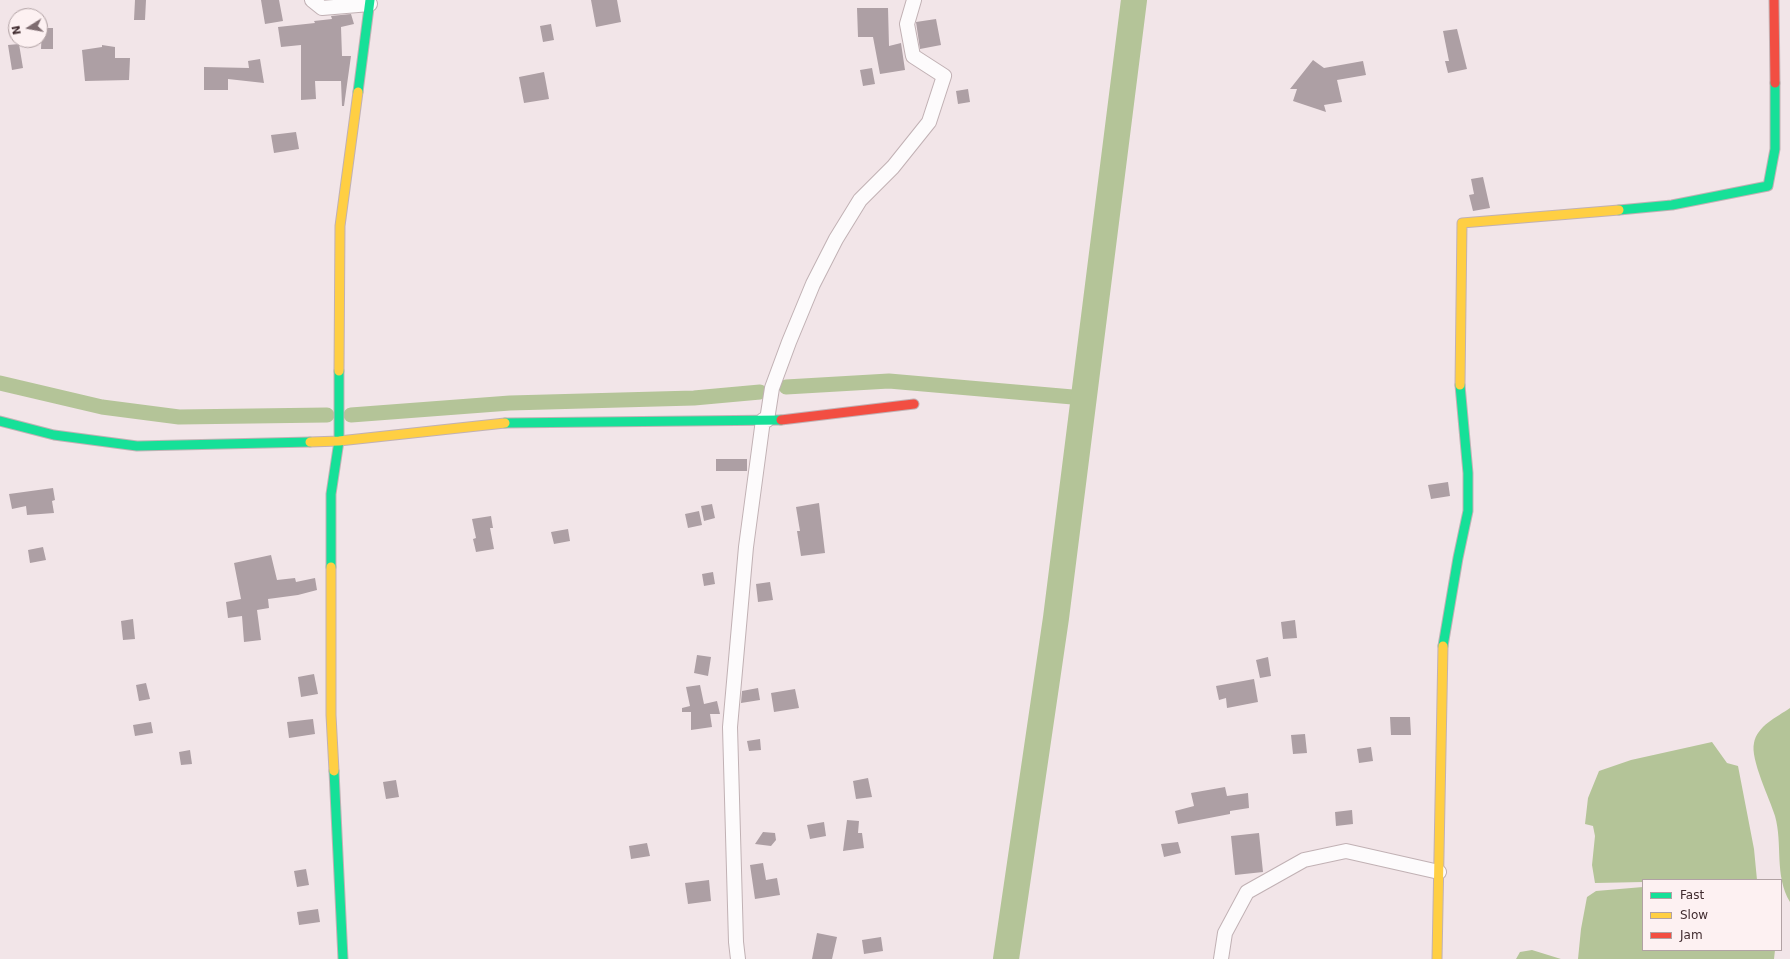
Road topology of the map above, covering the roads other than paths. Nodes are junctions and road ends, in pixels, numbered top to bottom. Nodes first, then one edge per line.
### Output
1 (312, 0) edge
2 (914, 0) edge
3 (1774, 0) edge
4 (370, 2) edge
5 (914, 404) dead end
6 (765, 420) junction
7 (0, 421) edge
8 (340, 441) junction
9 (1439, 872) junction
10 (343, 959) edge
11 (738, 959) edge
12 (1221, 959) edge
13 (1437, 959) edge

1 - 4 street
2 - 6 street
3 - 9 street
4 - 8 street
5 - 6 street
6 - 8 street
6 - 11 street
7 - 8 street
8 - 10 street
9 - 12 street
9 - 13 street

